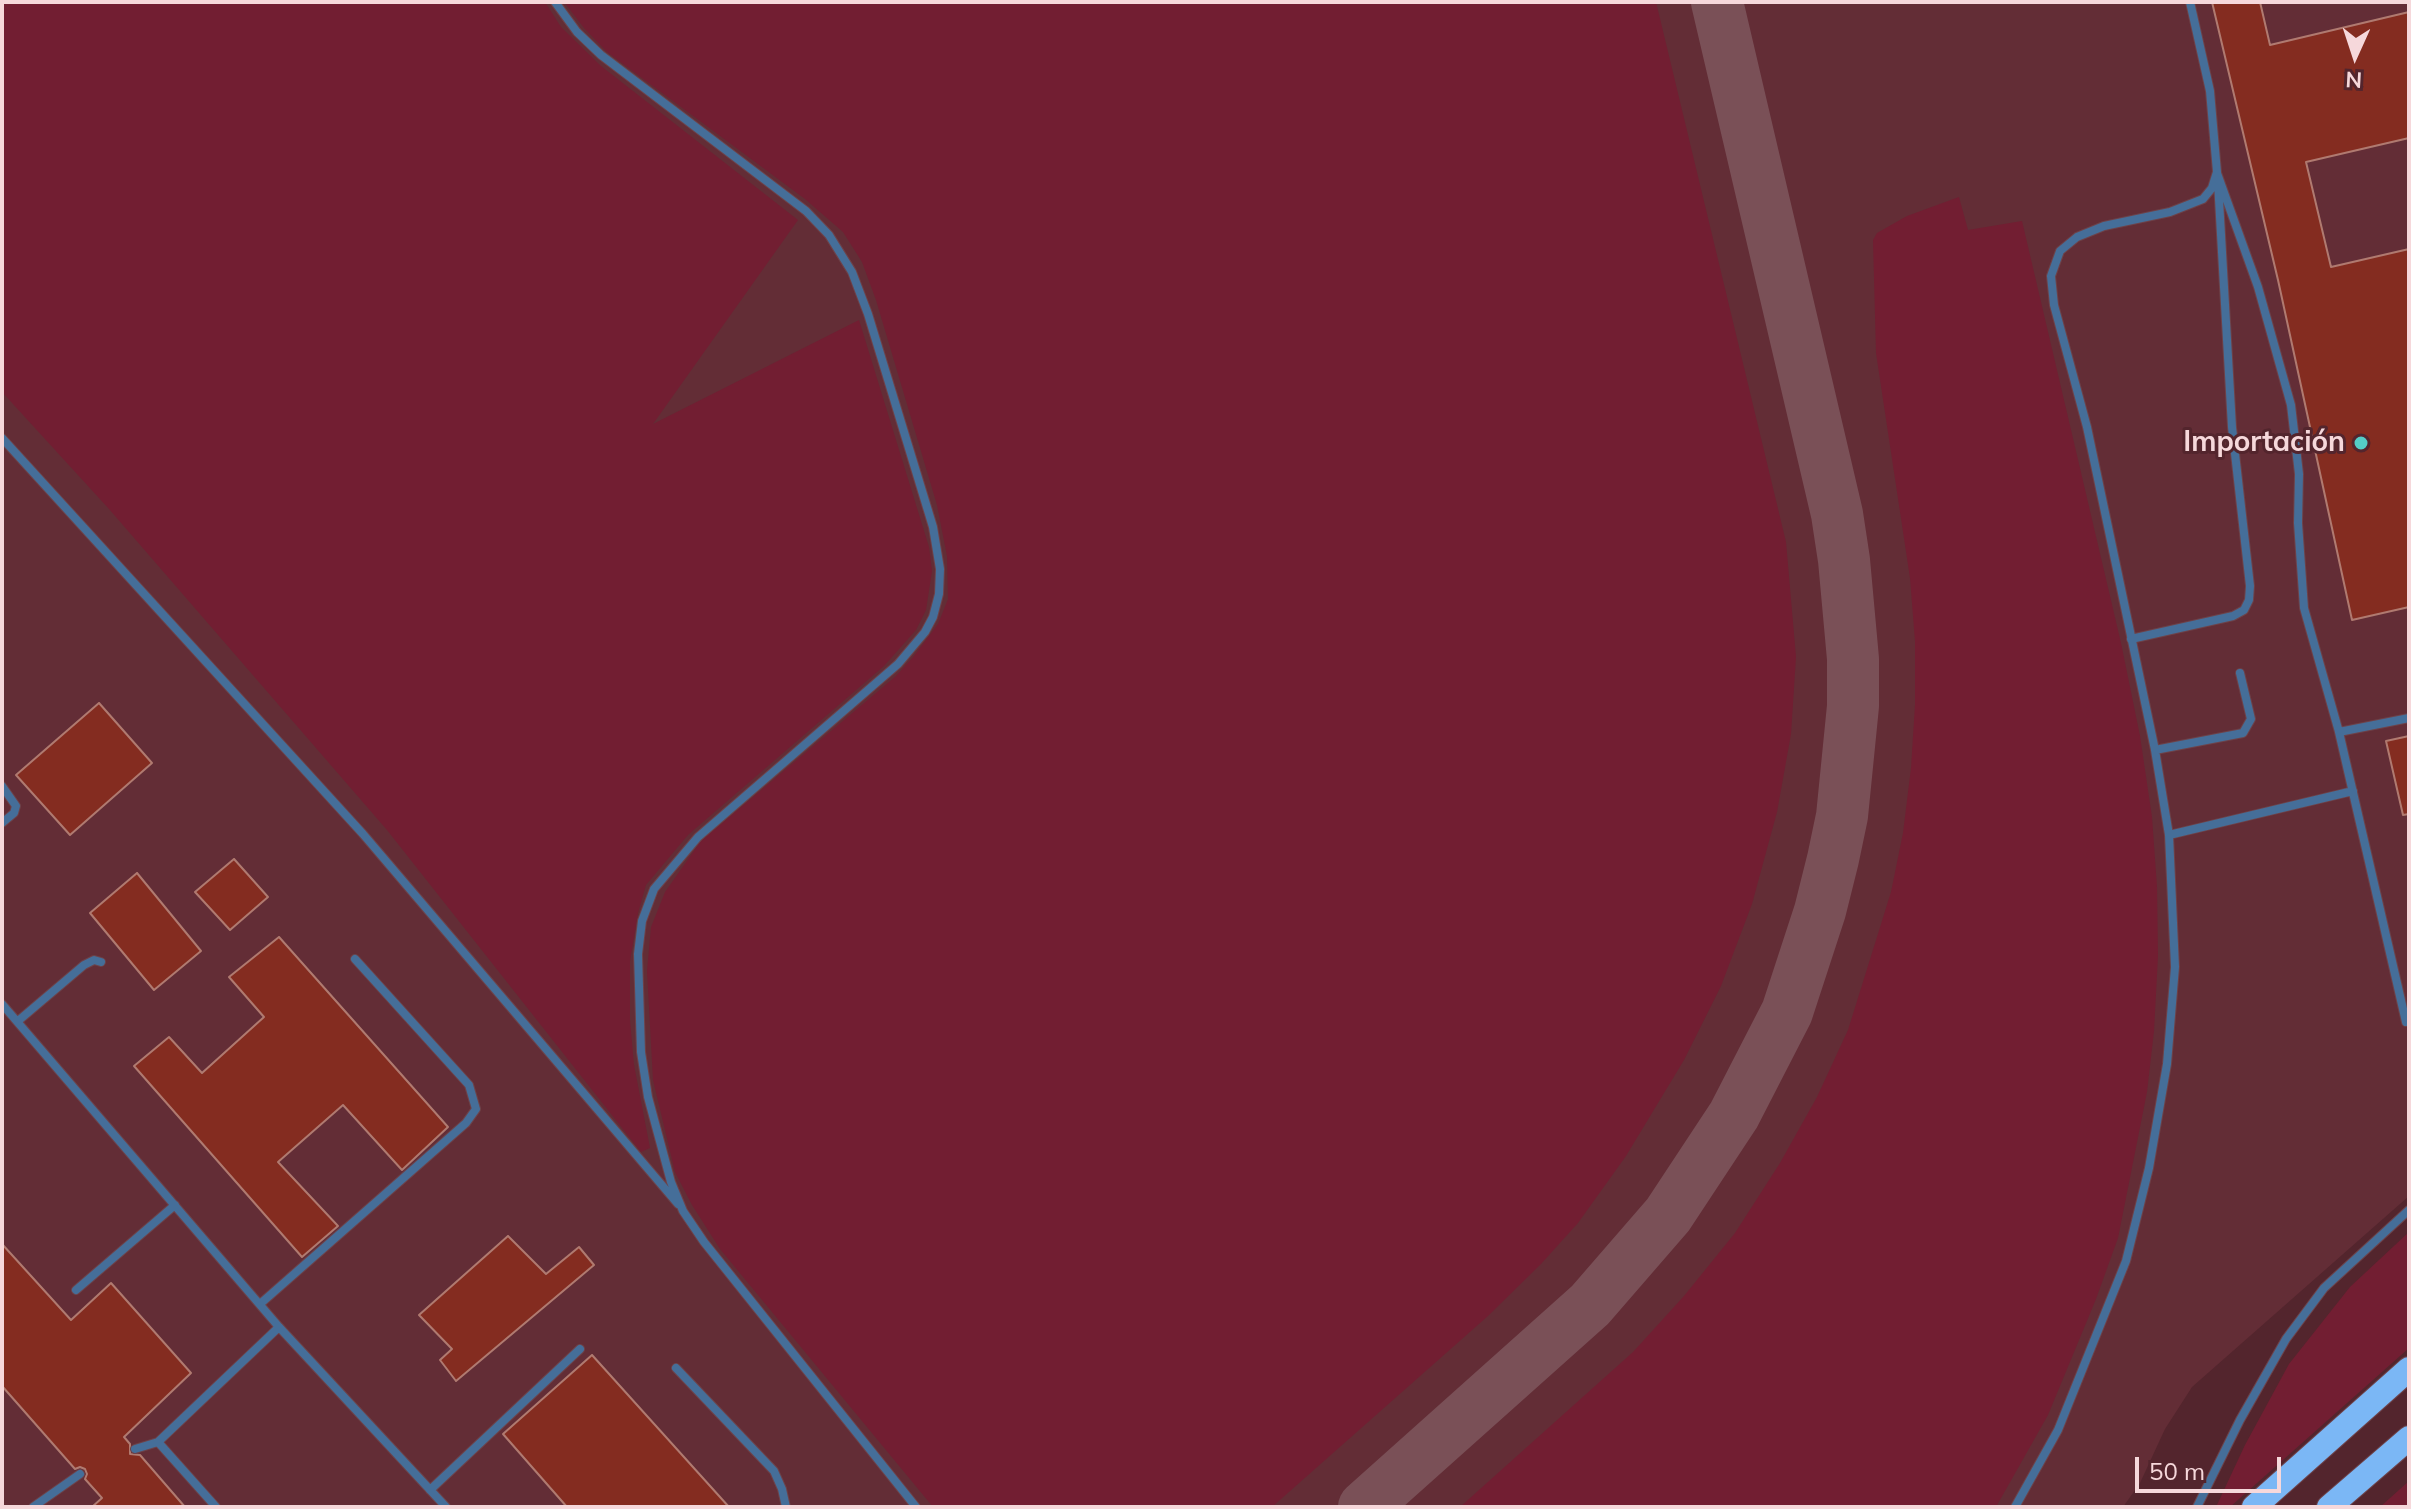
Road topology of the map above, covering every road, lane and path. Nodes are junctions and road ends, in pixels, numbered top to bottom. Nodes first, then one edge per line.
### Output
1 (555, 2) edge
2 (2190, 2) edge
3 (2217, 172) junction
4 (2, 438) edge
5 (2131, 639) junction
6 (2240, 673) dead end
7 (2409, 718) edge
8 (2339, 732) junction
9 (2155, 750) junction
10 (2, 786) edge
11 (2353, 791) junction
12 (2, 823) edge
13 (2169, 835) junction
14 (355, 959) dead end
15 (101, 962) dead end
16 (2, 1004) edge
17 (18, 1021) junction
18 (2406, 1022) dead end
19 (175, 1205) junction
20 (2409, 1210) edge
21 (683, 1211) junction
22 (76, 1290) dead end
23 (260, 1304) junction
24 (279, 1327) junction
25 (580, 1349) dead end
26 (676, 1368) dead end
27 (2409, 1369) edge
28 (2409, 1438) edge
29 (158, 1442) junction
30 (135, 1449) dead end
31 (80, 1474) dead end
32 (430, 1490) junction
33 (33, 1507) edge
34 (216, 1507) edge
35 (446, 1507) edge
36 (786, 1507) edge
37 (916, 1507) edge
38 (2015, 1507) edge
39 (2197, 1507) edge
40 (2254, 1507) edge
41 (2329, 1507) edge

1 - 21 lane
2 - 3 lane
3 - 5 lane
3 - 5 lane
3 - 8 lane
4 - 21 lane
5 - 9 lane
6 - 9 lane
7 - 8 lane
8 - 11 lane
9 - 13 lane
10 - 12 lane
11 - 13 lane
11 - 18 lane
13 - 38 lane
14 - 23 lane
15 - 17 lane
16 - 17 lane
17 - 19 lane
19 - 22 lane
19 - 23 lane
20 - 39 lane
21 - 37 lane
23 - 24 lane
24 - 29 lane
24 - 32 lane
25 - 32 lane
26 - 36 lane
27 - 40 highway
28 - 41 highway
29 - 30 lane
29 - 34 lane
31 - 33 lane
32 - 35 lane

